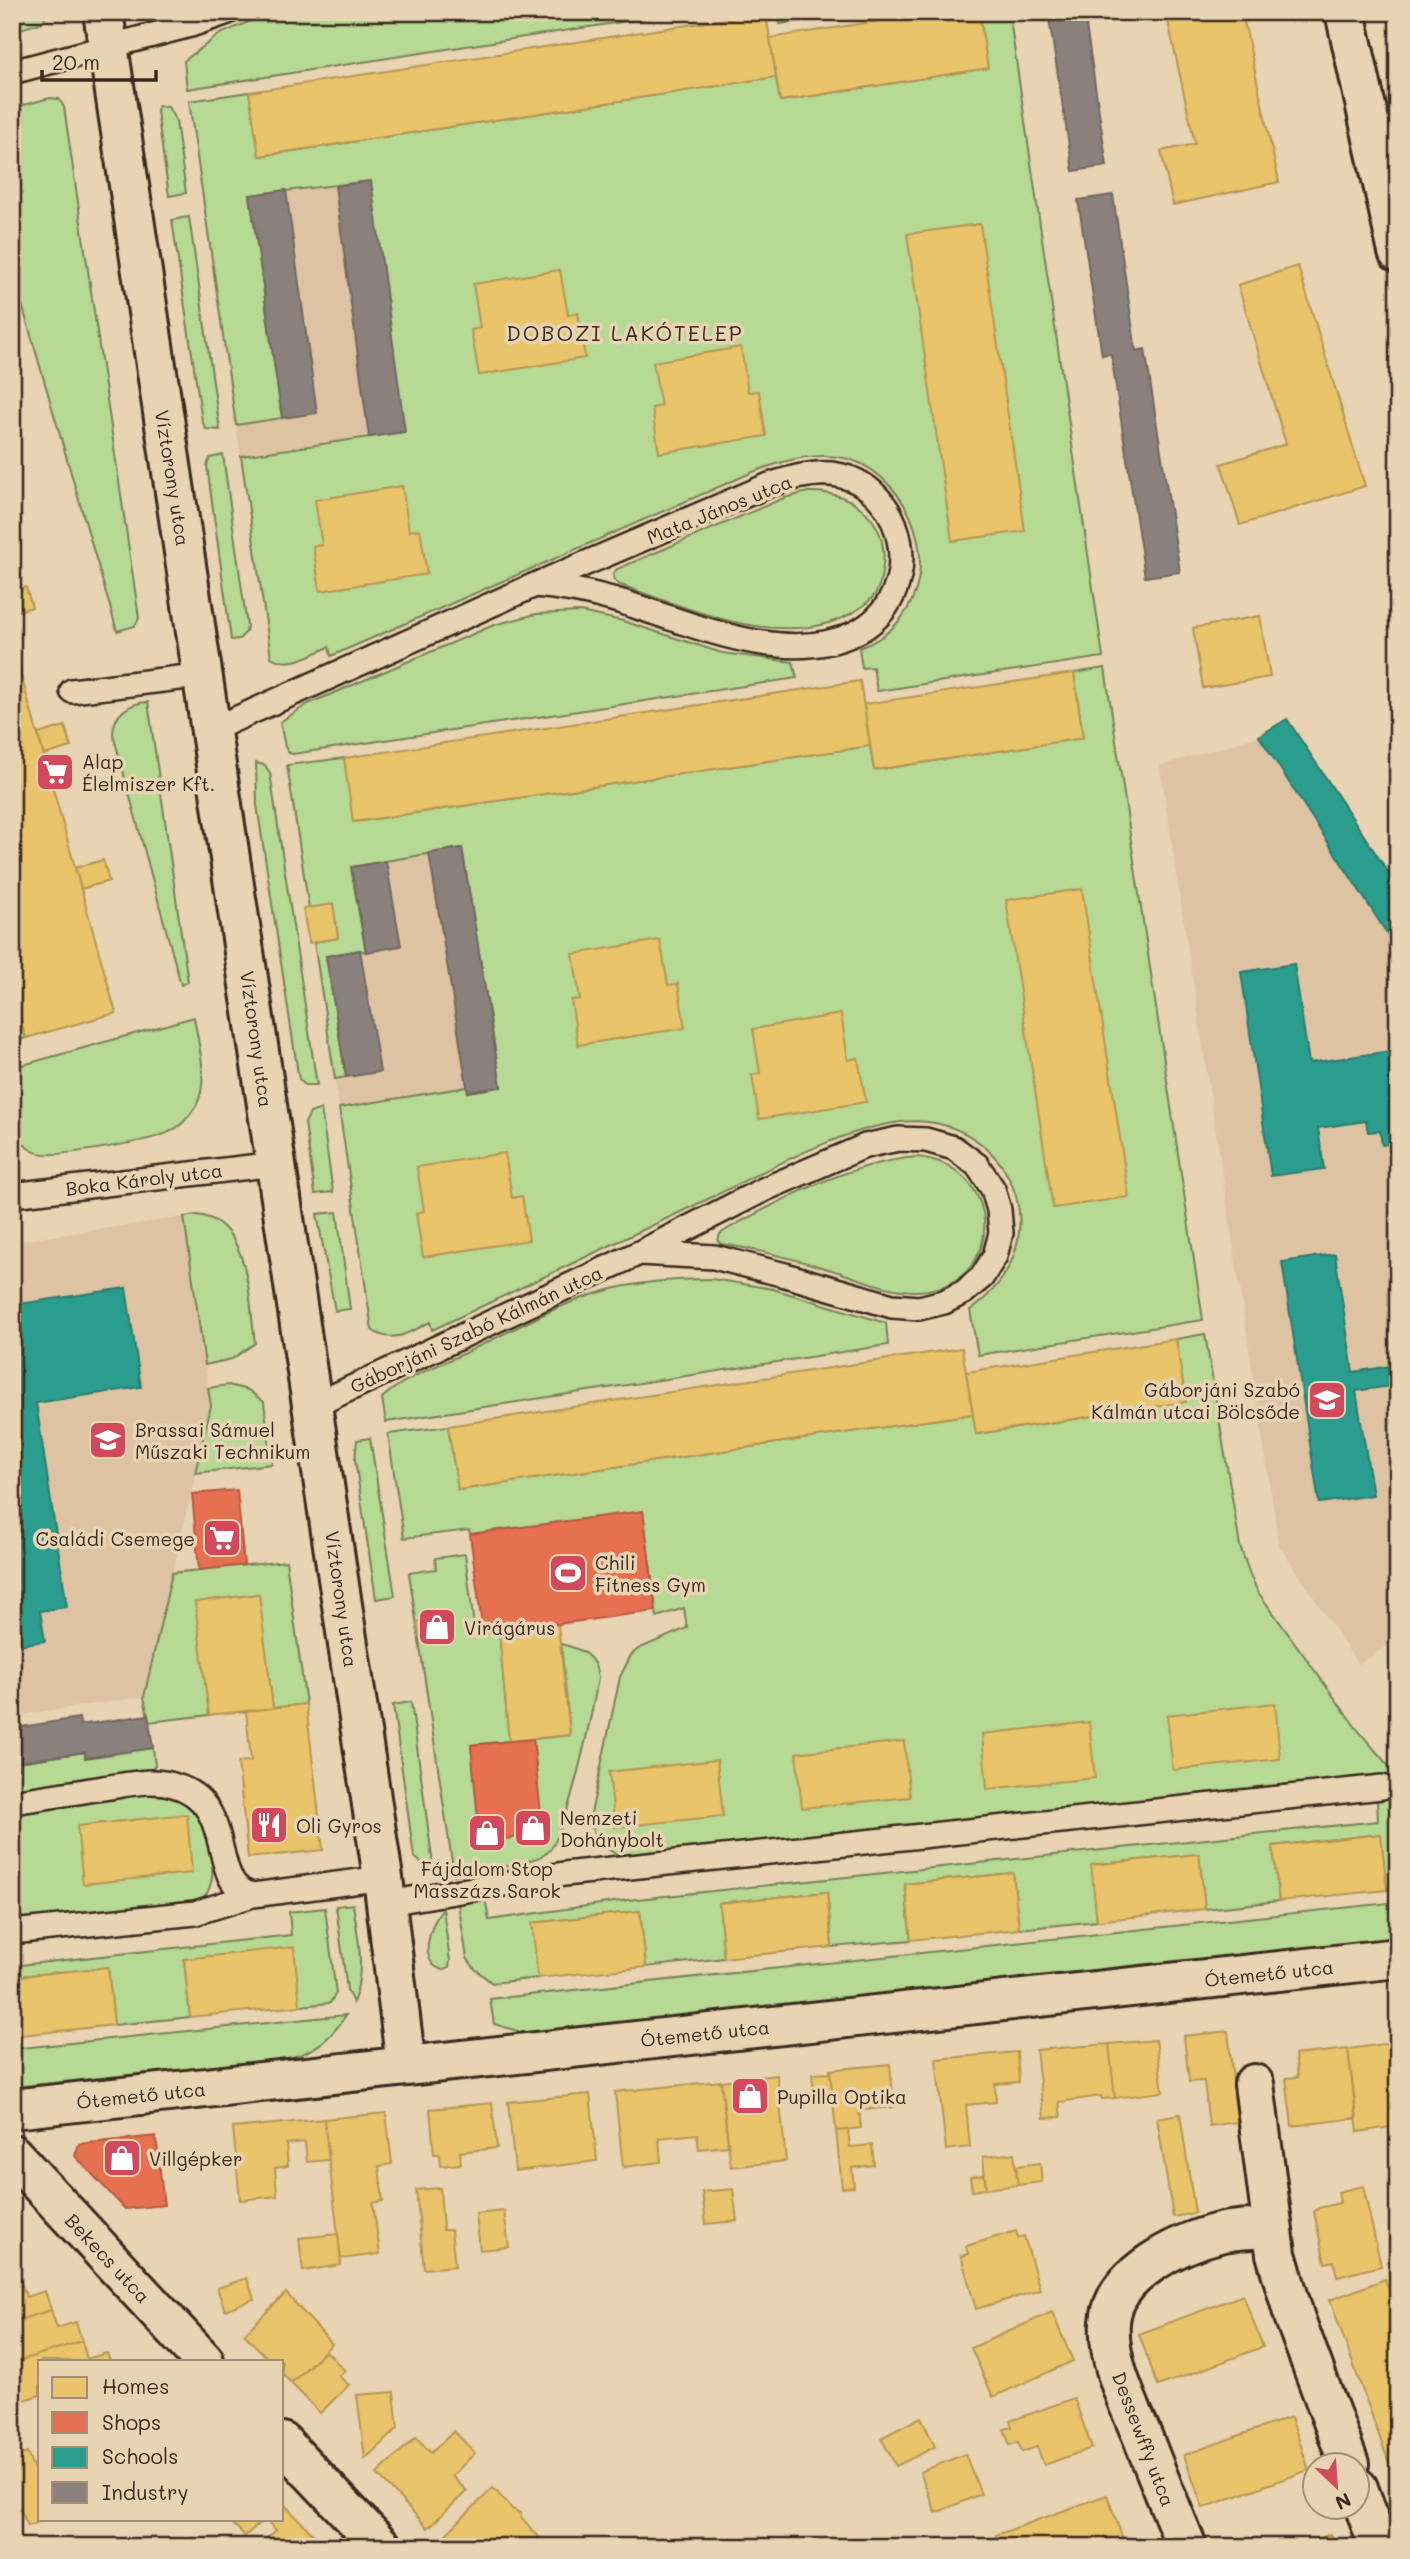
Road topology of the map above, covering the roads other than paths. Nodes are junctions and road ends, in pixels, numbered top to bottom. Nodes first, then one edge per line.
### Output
1 (228, 12) edge
2 (1345, 12) edge
3 (106, 29) edge
4 (12, 72) edge
5 (1398, 252) edge
6 (535, 585) junction
7 (204, 675) junction
8 (72, 691) dead end
9 (211, 730) junction
10 (276, 1164) junction
11 (12, 1195) edge
12 (639, 1253) junction
13 (313, 1406) junction
14 (1382, 1787) dead end
15 (12, 1802) edge
16 (385, 1890) junction
17 (253, 1895) junction
18 (12, 1932) edge
19 (1398, 1958) edge
20 (407, 2066) junction
21 (1254, 2084) dead end
22 (12, 2109) edge
23 (12, 2154) edge
24 (1272, 2228) junction
25 (203, 2360) edge
26 (284, 2444) edge
27 (1344, 2450) edge
28 (1369, 2520) edge
29 (382, 2547) edge
30 (1187, 2547) edge
31 (1379, 2547) edge

1 - 3 lane
2 - 5 street
3 - 4 lane
3 - 7 street, Víztorony utca
6 - 6 lane, Mata János utca
6 - 9 lane, Mata János utca
7 - 8 lane
7 - 9 street, Víztorony utca
9 - 10 street, Víztorony utca
10 - 11 lane, Boka Károly utca
10 - 13 street, Víztorony utca
12 - 12 lane, Gáborjáni Szabó Kálmán utca
12 - 13 lane, Gáborjáni Szabó Kálmán utca
13 - 16 street, Víztorony utca
14 - 16 lane
15 - 17 lane
16 - 17 lane
16 - 20 street, Víztorony utca
17 - 18 lane
19 - 20 street, Ótemető utca
20 - 22 street, Ótemető utca
21 - 24 street
23 - 25 street, Bekecs utca
24 - 27 street
24 - 30 street, Dessewffy utca
26 - 29 street
28 - 31 street

